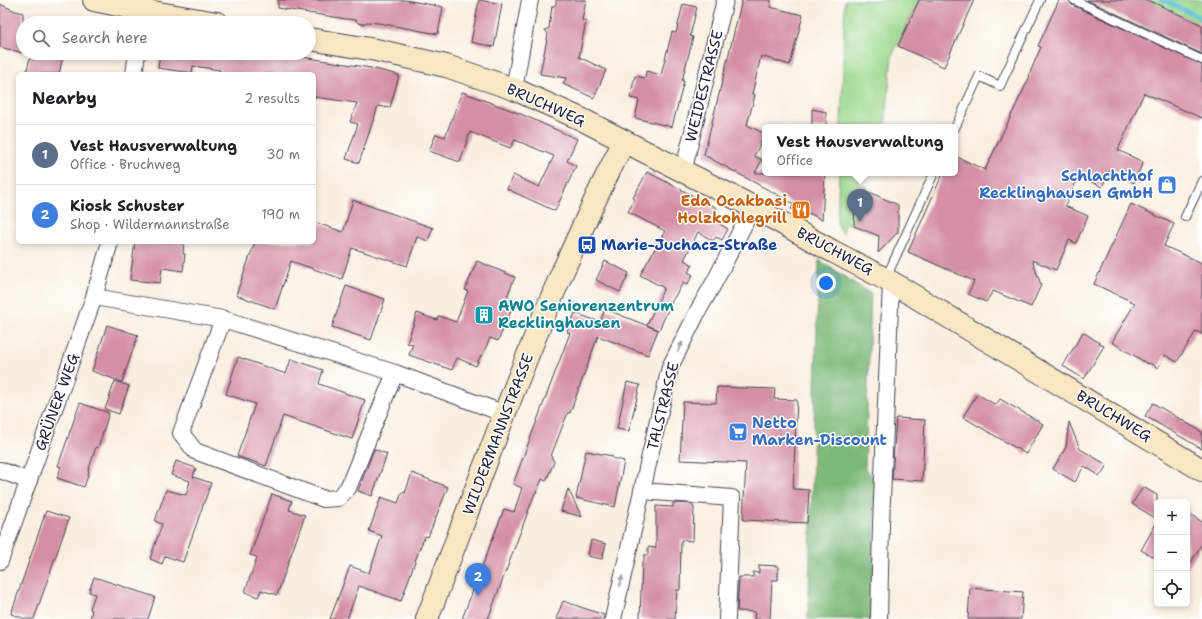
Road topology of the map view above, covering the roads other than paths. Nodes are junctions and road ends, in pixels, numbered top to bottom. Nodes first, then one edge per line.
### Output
1 (94, 0) edge
2 (530, 0) edge
3 (726, 0) edge
4 (1040, 0) edge
5 (1074, 0) edge
6 (141, 16) edge
7 (316, 40) edge
8 (135, 60) edge
9 (1202, 60) edge
10 (134, 72) edge
11 (514, 89) junction
12 (957, 124) edge
13 (624, 142) junction
14 (683, 172) junction
15 (933, 176) edge
16 (1202, 181) edge
17 (753, 207) junction
18 (1185, 217) dead end
19 (109, 244) edge
20 (888, 280) junction
21 (94, 297) junction
22 (223, 319) junction
23 (395, 373) junction
24 (505, 414) junction
25 (0, 470) edge
26 (1202, 470) edge
27 (29, 481) junction
28 (642, 491) junction
29 (0, 561) edge
30 (428, 619) edge
31 (613, 619) edge
32 (727, 619) edge
33 (879, 619) edge

1 - 6 street
2 - 11 street
3 - 14 street, WEIDESTRASSE
4 - 12 lane
5 - 9 lane
7 - 11 street, BRUCHWEG
8 - 10 street
11 - 13 street, BRUCHWEG
13 - 14 street, BRUCHWEG
13 - 24 street, WILDERMANNSTRASSE
14 - 17 street, BRUCHWEG
15 - 20 lane
16 - 18 lane
17 - 20 street, BRUCHWEG
28 -> 17 street, TALSTRASSE
19 - 21 street, GRÜNER WEG
20 - 26 street, BRUCHWEG
20 - 33 street
21 - 22 street
21 - 27 street, GRÜNER WEG
22 - 23 street
22 - 23 street
23 - 24 street
24 - 30 street, WILDERMANNSTRASSE
25 - 27 street
27 - 29 street, GRÜNER WEG
31 -> 28 street, TALSTRASSE
28 - 32 street

